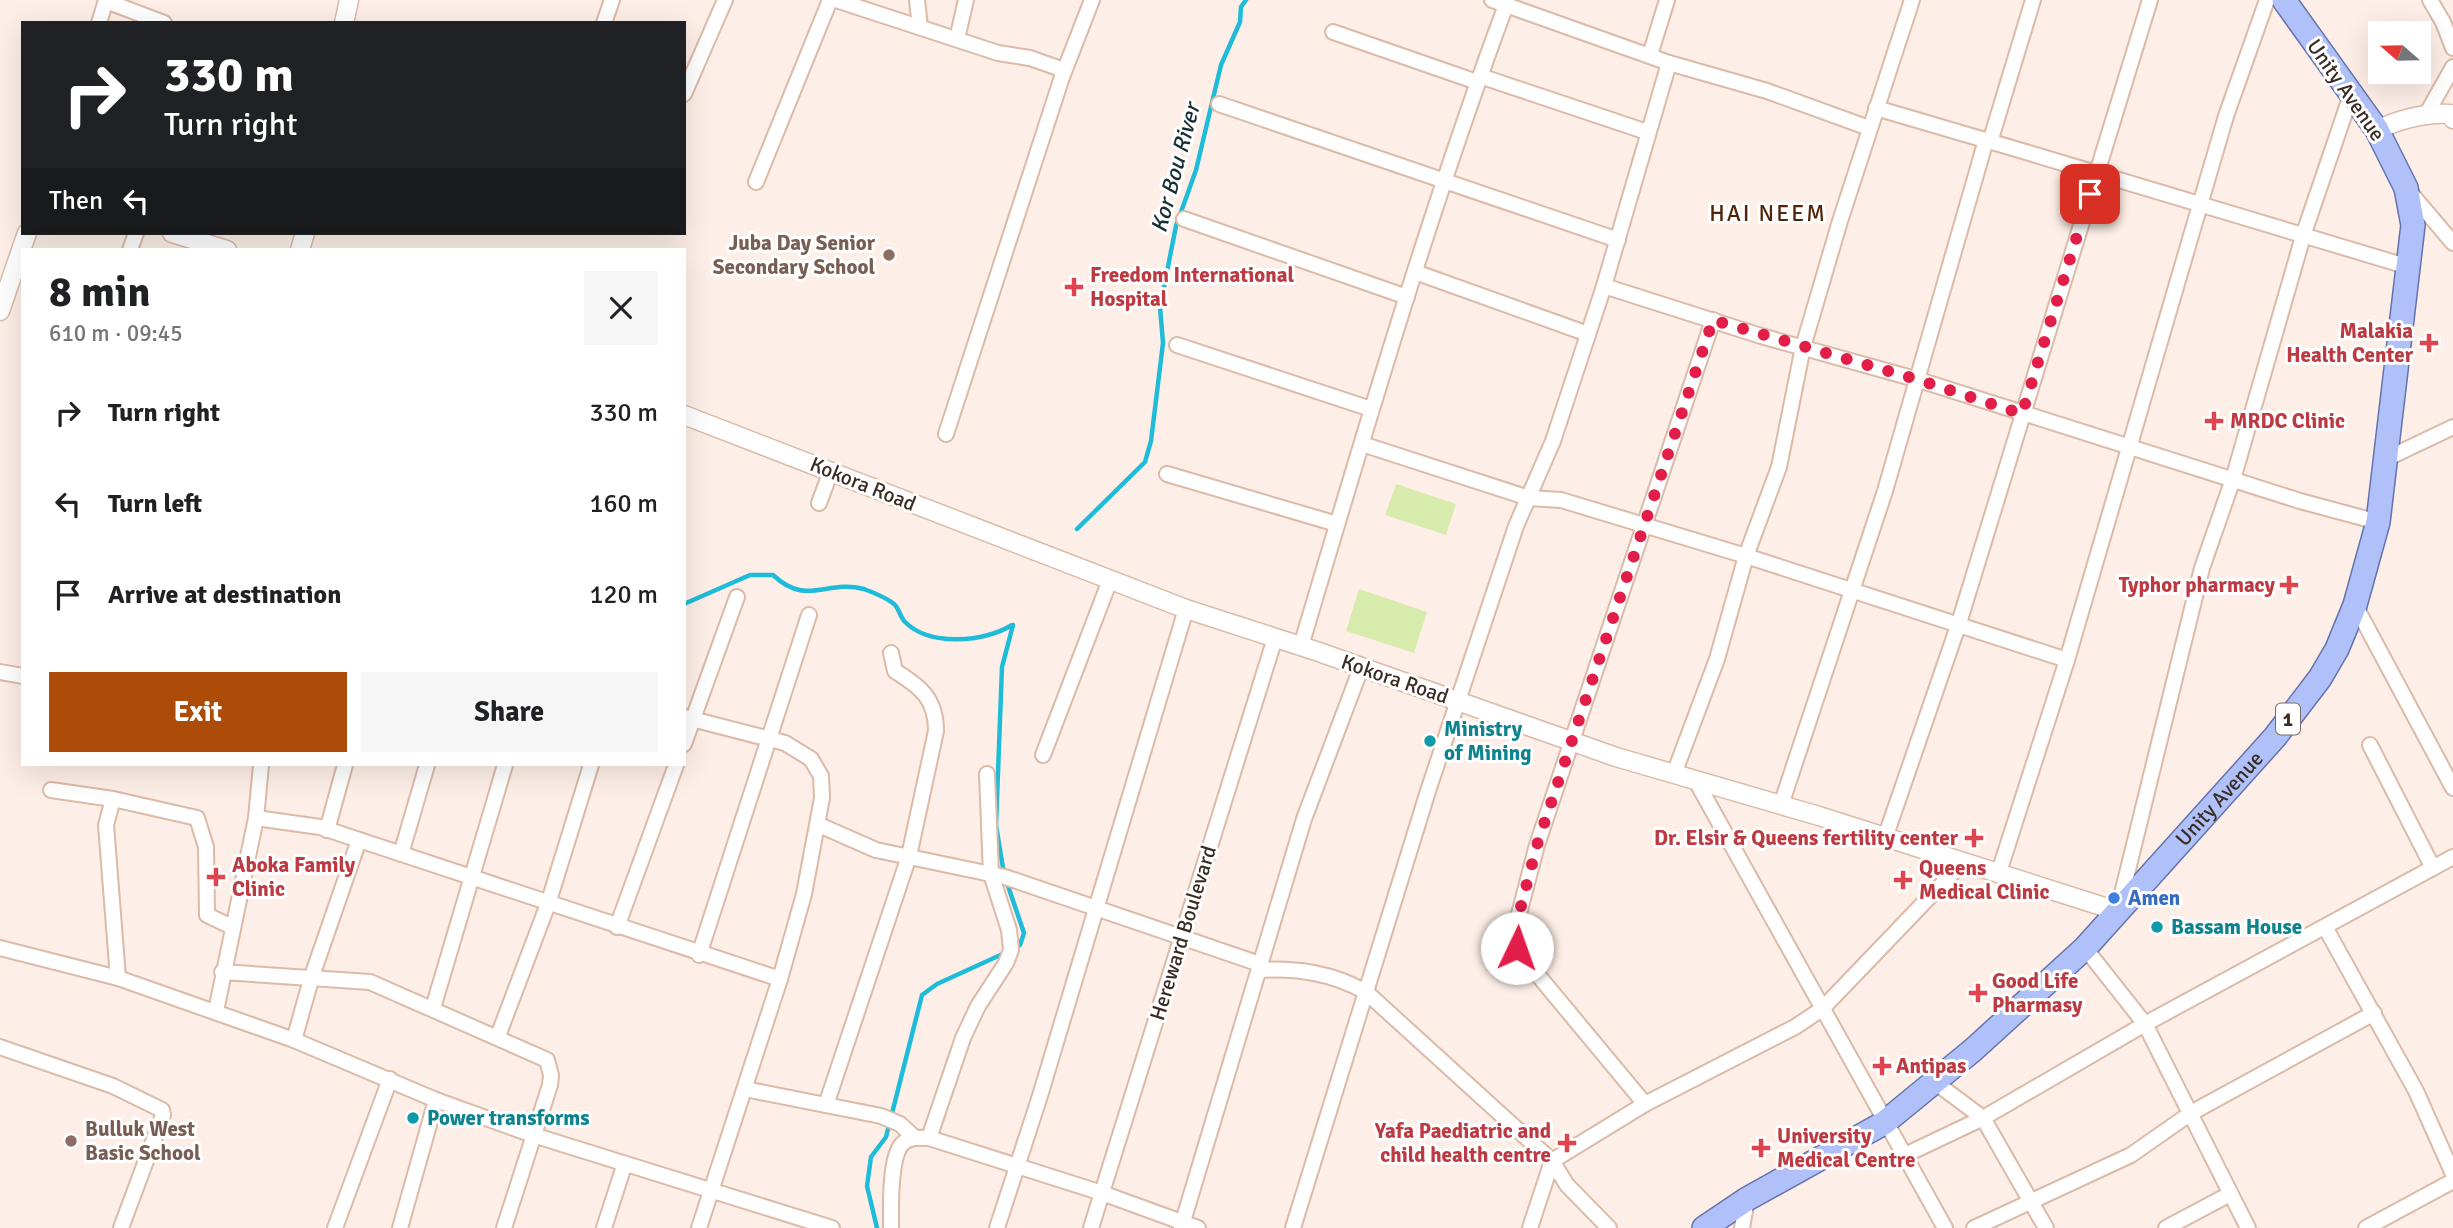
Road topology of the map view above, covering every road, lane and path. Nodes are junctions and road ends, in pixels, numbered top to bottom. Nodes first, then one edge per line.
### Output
1 (349, 0) edge
2 (612, 0) edge
3 (725, 0) edge
4 (830, 0) edge
5 (836, 0) edge
6 (917, 0) edge
7 (966, 0) edge
8 (1092, 0) edge
9 (1667, 0) edge
10 (1912, 0) edge
11 (2033, 0) edge
12 (2150, 0) edge
13 (2267, 0) edge
14 (2284, 0) edge
15 (2430, 0) edge
16 (106, 1) edge
17 (1499, 2) edge
18 (100, 21) edge
19 (159, 21) edge
20 (344, 21) edge
21 (605, 21) edge
22 (920, 27) junction
23 (1333, 32) dead end
24 (957, 38) junction
25 (2453, 48) edge
26 (1650, 55) junction
27 (1669, 63) junction
28 (2453, 67) edge
29 (1062, 77) junction
30 (1478, 79) junction
31 (686, 89) edge
32 (2351, 94) junction
33 (1219, 104) dead end
34 (1876, 108) junction
35 (2426, 115) junction
36 (2452, 115) edge
37 (1869, 128) junction
38 (2377, 130) junction
39 (1647, 132) junction
40 (1988, 141) junction
41 (2097, 172) junction
42 (1444, 180) junction
43 (757, 182) dead end
44 (2406, 188) junction
45 (2199, 205) junction
46 (1184, 219) dead end
47 (2304, 233) junction
48 (178, 235) edge
49 (1618, 240) junction
50 (2453, 243) edge
51 (218, 248) edge
52 (21, 250) edge
53 (2409, 267) junction
54 (1415, 272) junction
55 (1604, 286) junction
56 (1407, 297) junction
57 (0, 311) edge
58 (1713, 320) junction
59 (1588, 334) junction
60 (1177, 345) dead end
61 (1803, 348) junction
62 (1919, 380) junction
63 (1371, 410) junction
64 (2022, 414) junction
65 (686, 416) edge
66 (2453, 427) edge
67 (946, 435) dead end
68 (1362, 444) junction
69 (2128, 447) junction
70 (2388, 458) junction
71 (831, 471) junction
72 (1167, 474) dead end
73 (2233, 479) junction
74 (1529, 498) junction
75 (819, 503) dead end
76 (2378, 522) junction
77 (1337, 524) junction
78 (1646, 527) junction
79 (1746, 555) junction
80 (1110, 580) junction
81 (1851, 589) junction
82 (737, 597) dead end
83 (2355, 604) junction
84 (1186, 609) junction
85 (809, 615) dead end
86 (1959, 623) junction
87 (1275, 638) junction
88 (1301, 646) junction
89 (891, 653) dead end
90 (2067, 660) junction
91 (1361, 668) junction
92 (0, 672) edge
93 (21, 676) edge
94 (1460, 702) junction
95 (689, 719) edge
96 (767, 738) junction
97 (1571, 742) junction
98 (2370, 745) dead end
99 (1043, 754) dead end
100 (261, 766) edge
101 (345, 766) edge
102 (427, 766) edge
103 (505, 766) edge
104 (591, 766) edge
105 (677, 766) edge
106 (987, 774) dead end
107 (1674, 774) junction
108 (1696, 781) junction
109 (2453, 788) edge
110 (51, 790) dead end
111 (113, 799) junction
112 (1782, 806) junction
113 (256, 818) junction
114 (819, 825) junction
115 (327, 830) junction
116 (1885, 838) junction
117 (359, 840) junction
118 (401, 854) junction
119 (909, 856) junction
120 (2453, 857) edge
121 (1963, 862) junction
122 (2433, 868) junction
123 (1999, 872) junction
124 (991, 874) junction
125 (471, 879) junction
126 (548, 904) junction
127 (1096, 909) junction
128 (2117, 911) junction
129 (232, 927) junction
130 (617, 927) junction
131 (2325, 927) junction
132 (1181, 937) junction
133 (0, 947) edge
134 (2085, 948) junction
135 (699, 954) junction
136 (1259, 967) junction
137 (222, 972) junction
138 (312, 976) junction
139 (118, 978) junction
140 (780, 979) junction
141 (1366, 992) junction
142 (433, 1008) junction
143 (1822, 1009) junction
144 (216, 1011) junction
145 (2374, 1013) junction
146 (2145, 1024) junction
147 (498, 1036) junction
148 (294, 1040) junction
149 (0, 1047) edge
150 (390, 1079) junction
151 (1936, 1083) junction
152 (745, 1089) junction
153 (436, 1100) junction
154 (1644, 1104) junction
155 (826, 1105) junction
156 (2192, 1113) junction
157 (1983, 1118) junction
158 (1884, 1122) junction
159 (533, 1135) junction
160 (922, 1138) junction
161 (2448, 1152) edge
162 (1903, 1156) junction
163 (1552, 1161) junction
164 (624, 1166) junction
165 (1018, 1168) junction
166 (2453, 1174) edge
167 (2453, 1181) edge
168 (711, 1192) junction
169 (1102, 1193) junction
170 (2230, 1194) junction
171 (1747, 1199) junction
172 (2030, 1200) junction
173 (791, 1222) edge
174 (1182, 1226) edge
175 (121, 1228) edge
176 (335, 1228) edge
177 (400, 1228) edge
178 (504, 1228) edge
179 (604, 1228) edge
180 (699, 1228) edge
181 (832, 1228) edge
182 (891, 1228) edge
183 (997, 1228) edge
184 (1091, 1228) edge
185 (1198, 1228) edge
186 (1293, 1228) edge
187 (1530, 1228) edge
188 (1609, 1228) edge
189 (1704, 1228) edge
190 (1742, 1228) edge
191 (1945, 1228) edge
192 (1974, 1228) edge
193 (2046, 1228) edge
194 (2166, 1228) edge
195 (2248, 1228) edge
196 (2366, 1228) edge

1 - 20 street
2 - 21 street
3 - 31 street
4 - 43 street
5 - 22 street
6 - 22 street
7 - 24 street
8 - 29 street
9 - 26 street
10 - 34 street
11 - 40 street
12 - 41 street
13 - 45 street
14 - 32 main road, Unity Avenue / 1
15 - 25 street
16 - 18 street
16 - 19 street
17 - 26 street
17 - 30 street
22 - 24 street
23 - 30 street
24 - 29 street
26 - 27 street
27 - 37 street
27 - 39 street
28 - 35 street
29 - 67 street
30 - 39 street
30 - 42 street
32 - 38 main road, Unity Avenue / 1
32 - 47 street
33 - 42 street
34 - 37 street
34 - 40 street
35 - 36 street
35 - 38 street
37 - 61 street
38 - 44 main road, Unity Avenue / 1
39 - 49 street
40 - 41 street
40 - 62 street
41 - 45 street
41 - 64 street
42 - 49 street
42 - 54 street
44 - 50 street
44 - 53 main road, Unity Avenue / 1
45 - 47 street
45 - 69 street
46 - 56 street
47 - 53 street
47 - 73 street
48 - 51 street
49 - 55 street
52 - 57 street
53 - 70 main road, Unity Avenue / 1
54 - 56 street
54 - 59 street
55 - 58 street
55 - 59 street
56 - 63 street
58 - 61 street
58 - 78 street
59 - 74 street
60 - 63 street
61 - 62 street
61 - 79 street
62 - 64 street
62 - 81 street
63 - 68 street
64 - 69 street
64 - 86 street
65 - 71 street, Kokora Road
66 - 70 street
68 - 74 street
68 - 77 street
69 - 73 street
69 - 90 street
70 - 76 main road, Unity Avenue / 1
71 - 75 street
71 - 80 street, Kokora Road
72 - 77 street
73 - 76 street
73 - 128 street
74 - 78 street
74 - 94 street
76 - 83 main road, Unity Avenue / 1
77 - 88 street
78 - 79 street
78 - 97 street
79 - 81 street
79 - 107 street
80 - 84 street, Kokora Road
80 - 99 street
81 - 86 street
81 - 112 street
82 - 95 street
83 - 109 street
83 - 128 main road, Unity Avenue / 1
84 - 87 street, Kokora Road
84 - 127 street
85 - 96 street
86 - 90 street
86 - 116 street
87 - 88 street, Kokora Road
87 - 132 street, Hereward Boulevard
88 - 91 street, Kokora Road
89 - 119 street
90 - 123 street
91 - 94 street, Kokora Road
91 - 136 street
92 - 93 street
94 - 97 street, Kokora Road
94 - 141 street
95 - 96 street
96 - 114 street
96 - 135 street
97 - 107 street, Kokora Road
97 - 154 street
98 - 122 street
100 - 113 street
101 - 115 street
102 - 118 street
103 - 125 street
104 - 126 street
105 - 130 street
106 - 124 street
107 - 108 street, Kokora Road
108 - 112 street, Kokora Road
108 - 143 street
110 - 111 street
111 - 129 street
111 - 139 street
112 - 116 street, Kokora Road
113 - 115 street
113 - 129 street
114 - 119 street
114 - 140 street
115 - 117 street
116 - 121 street, Kokora Road
117 - 118 street
117 - 138 street
118 - 125 street
119 - 124 street
119 - 155 street
120 - 122 street
121 - 123 street, Kokora Road
121 - 143 street
122 - 131 street
123 - 128 street, Kokora Road
124 - 127 street
124 - 160 street
125 - 126 street
125 - 142 street
126 - 130 street
126 - 147 street
127 - 132 street
127 - 165 street
128 - 134 main road, Unity Avenue / 1
129 - 137 street
130 - 135 street
131 - 145 street
131 - 146 street
132 - 136 street
132 - 169 street, Hereward Boulevard
133 - 139 street
134 - 146 street
134 - 151 main road, Unity Avenue / 1
135 - 140 street
136 - 141 street
136 - 174 street
137 - 138 street
137 - 144 street
138 - 142 street
138 - 148 street
139 - 144 street
140 - 152 street
141 - 163 street
141 - 186 street
142 - 147 street
143 - 154 street
143 - 158 street
144 - 148 street
145 - 156 street
145 - 161 street
146 - 156 street
146 - 157 street
147 - 159 street
148 - 150 street
149 - 175 street
150 - 153 street
150 - 176 street
151 - 157 street
151 - 158 main road, Unity Avenue / 1
152 - 155 street
152 - 168 street
153 - 159 street
153 - 177 street
154 - 163 street
155 - 160 street
156 - 170 street
156 - 172 street
157 - 162 street
157 - 172 street
158 - 162 street
158 - 171 main road, Unity Avenue / 1
159 - 164 street
159 - 178 street
160 - 165 street
160 - 182 street
161 - 166 street
162 - 191 street
163 - 187 street
163 - 188 street
164 - 168 street
164 - 179 street
165 - 169 street
165 - 183 street
167 - 196 street
168 - 173 street
168 - 180 street
169 - 174 street
169 - 184 street, Hereward Boulevard
170 - 194 street
170 - 195 street
171 - 189 main road, Unity Avenue / 1
171 - 190 street
172 - 192 street
172 - 193 street
173 - 181 street
174 - 185 street

